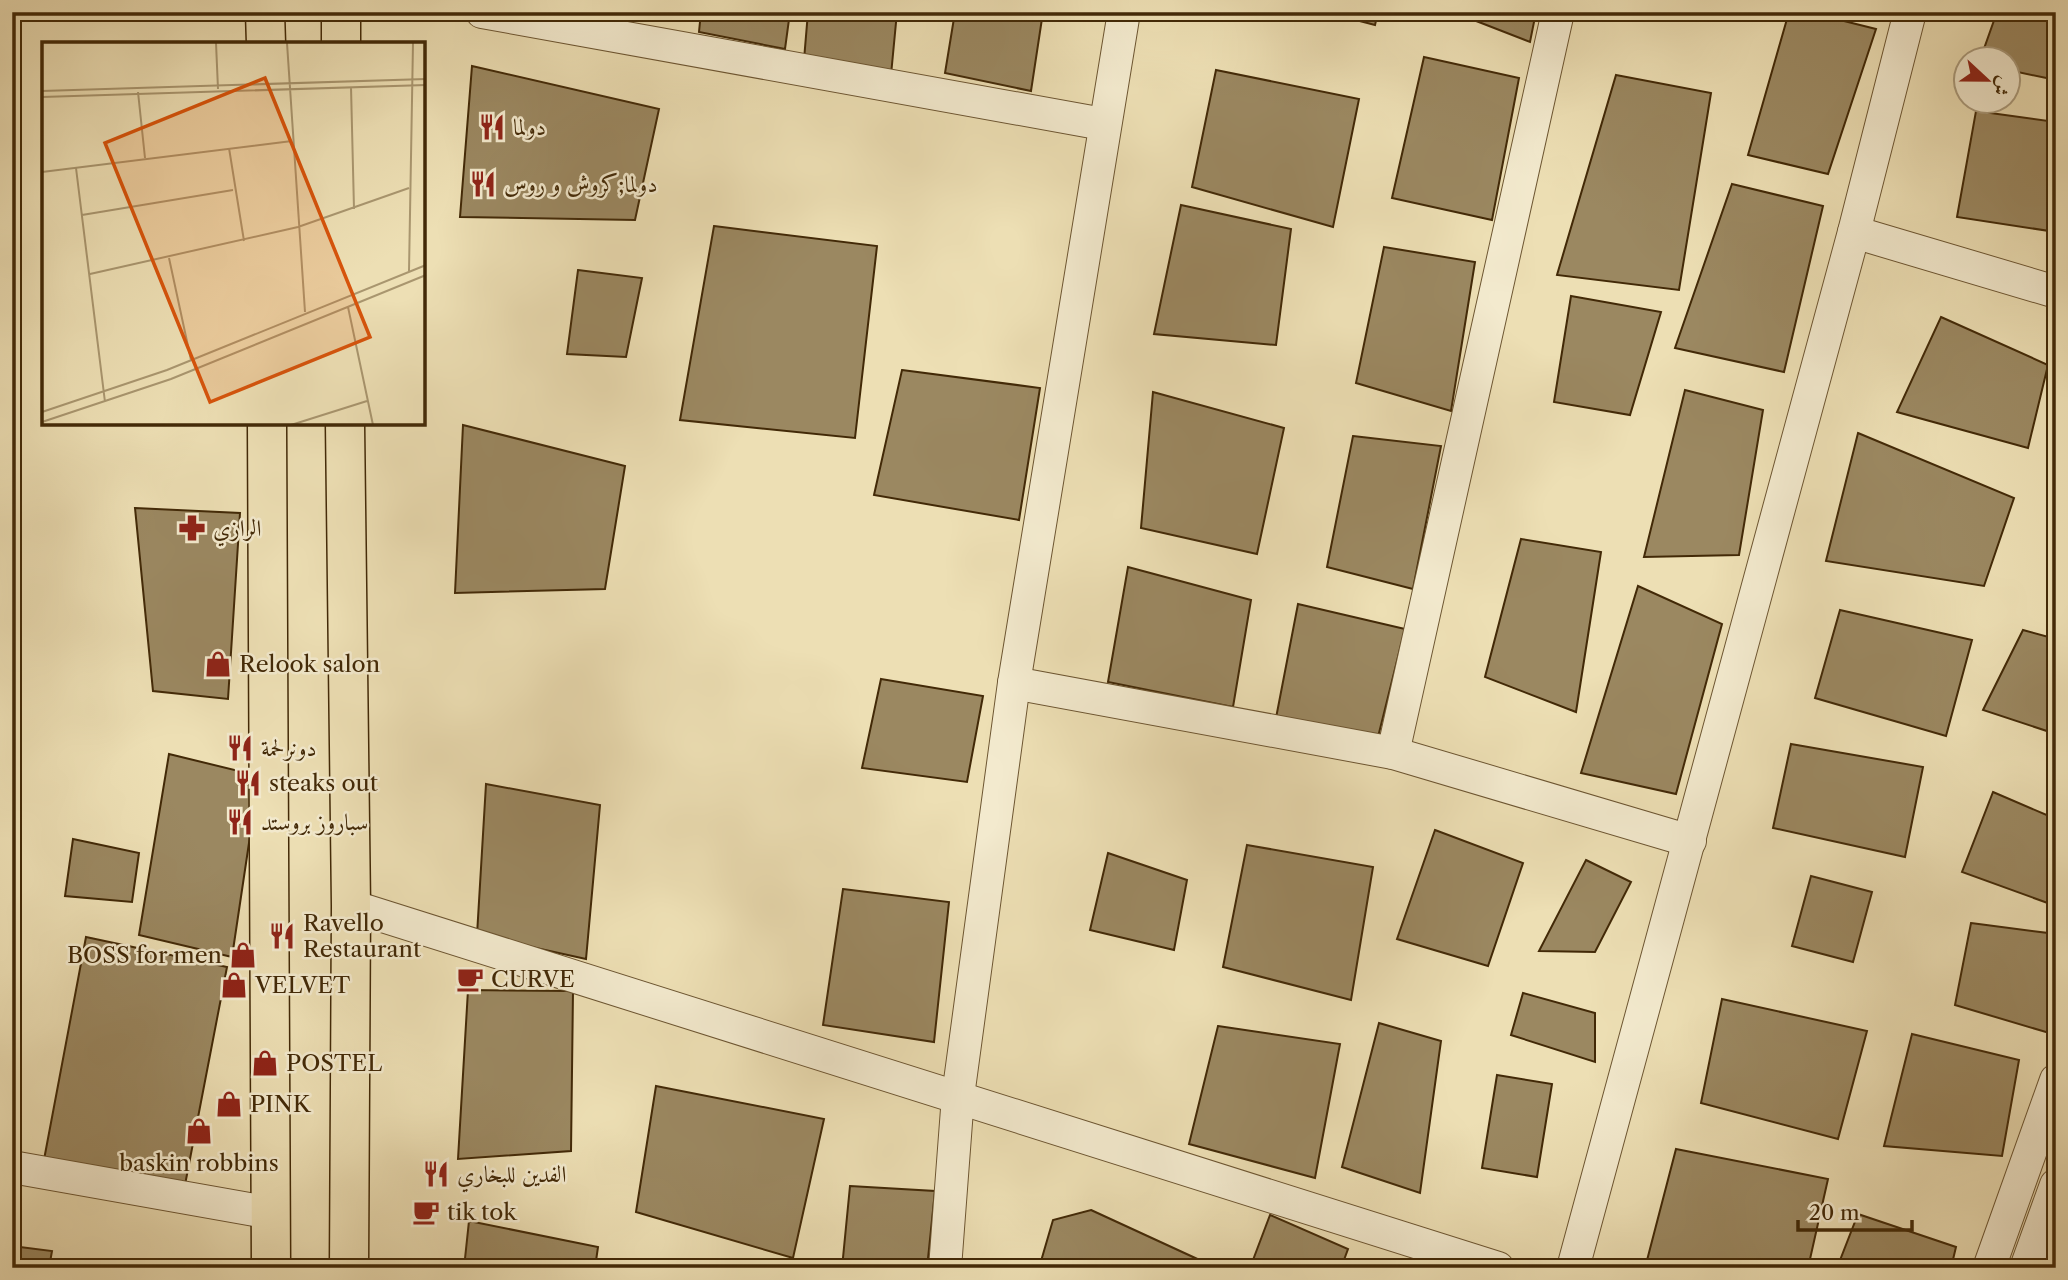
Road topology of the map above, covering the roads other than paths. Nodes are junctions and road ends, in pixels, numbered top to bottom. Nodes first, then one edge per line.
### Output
1 (265, 12) edge
2 (341, 12) edge
3 (482, 12) edge
4 (1124, 12) edge
5 (1558, 12) edge
6 (1910, 12) edge
7 (265, 42) edge
8 (341, 42) edge
9 (1104, 124) junction
10 (1854, 232) junction
11 (2056, 292) edge
12 (267, 425) edge
13 (345, 425) edge
14 (1014, 683) junction
15 (1392, 753) junction
16 (1690, 841) junction
17 (351, 906) junction
18 (2056, 1080) edge
19 (958, 1096) junction
20 (12, 1167) edge
21 (2056, 1185) edge
22 (271, 1213) junction
23 (271, 1268) edge
24 (349, 1268) edge
25 (945, 1268) edge
26 (1498, 1268) edge
27 (1573, 1268) edge
28 (1989, 1268) edge
29 (2026, 1268) edge

1 - 7 main road
2 - 8 main road
3 - 9 street
4 - 9 street
5 - 15 street
6 - 10 street
9 - 14 street
10 - 11 street
10 - 16 street
12 - 22 main road
13 - 17 main road
14 - 15 street
14 - 19 street
15 - 16 street
16 - 27 street
17 - 19 street
17 - 24 main road
18 - 28 street
19 - 25 street
19 - 26 street
20 - 22 street
21 - 29 street
22 - 23 main road

